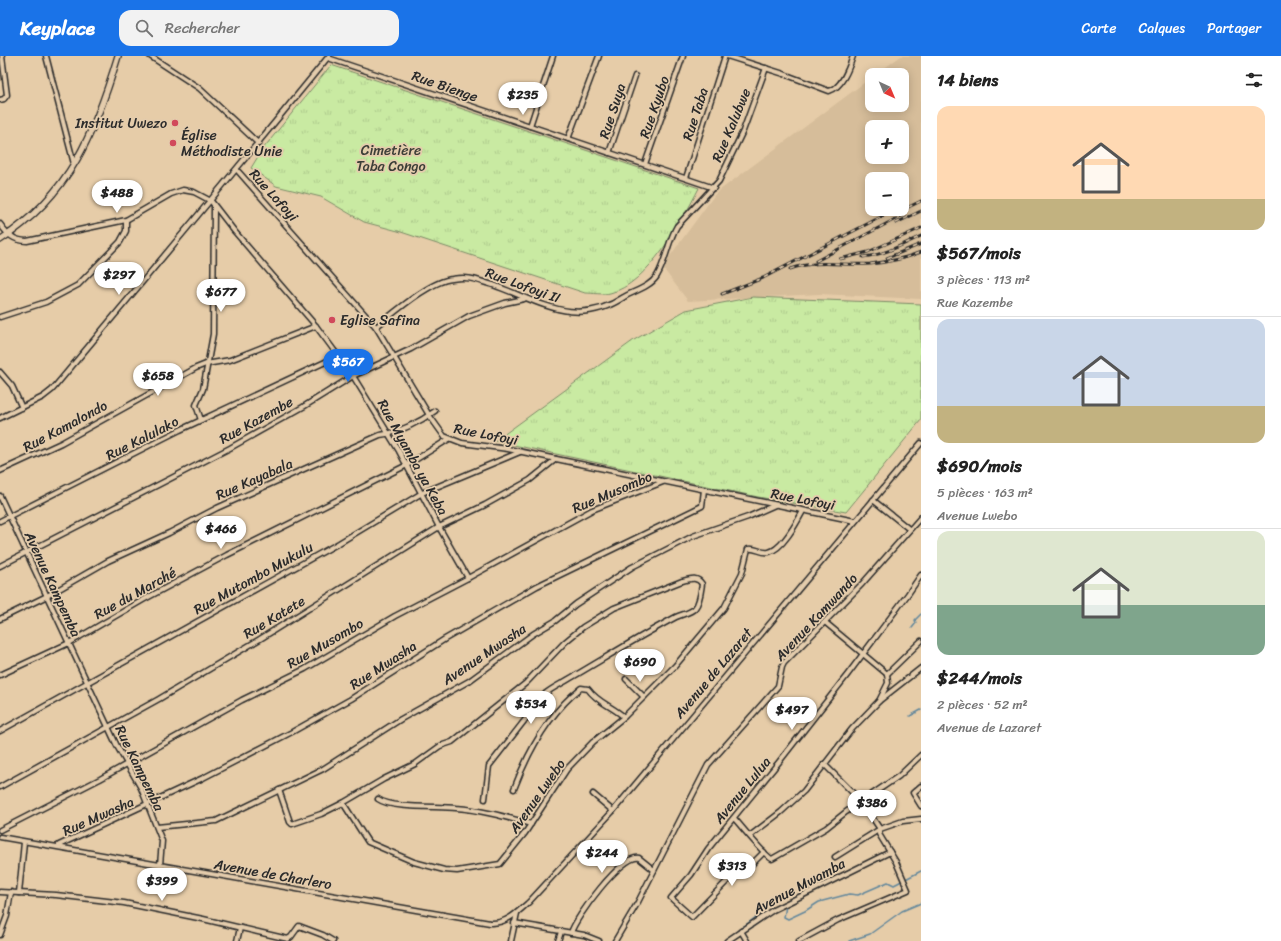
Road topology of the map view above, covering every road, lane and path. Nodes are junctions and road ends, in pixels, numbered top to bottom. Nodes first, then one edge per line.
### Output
1 (2, 56) edge
2 (46, 56) edge
3 (118, 56) edge
4 (150, 56) edge
5 (553, 56) edge
6 (599, 56) edge
7 (683, 56) edge
8 (726, 56) edge
9 (853, 56) edge
10 (329, 57) edge
11 (766, 68) junction
12 (635, 76) dead end
13 (0, 100) edge
14 (530, 126) junction
15 (568, 140) junction
16 (259, 144) junction
17 (609, 153) junction
18 (645, 164) junction
19 (74, 165) junction
20 (237, 170) junction
21 (686, 178) junction
22 (714, 188) junction
23 (211, 201) junction
24 (214, 206) junction
25 (126, 220) junction
26 (0, 224) edge
27 (8, 235) junction
28 (0, 240) edge
29 (524, 299) junction
30 (0, 317) edge
31 (316, 326) junction
32 (376, 327) junction
33 (338, 356) junction
34 (394, 357) junction
35 (206, 364) junction
36 (0, 372) edge
37 (353, 376) junction
38 (22, 408) junction
39 (435, 411) dead end
40 (429, 415) junction
41 (0, 418) edge
42 (201, 420) junction
43 (389, 434) junction
44 (449, 439) junction
45 (921, 443) edge
46 (520, 452) junction
47 (556, 459) junction
48 (407, 465) junction
49 (0, 471) edge
50 (663, 482) junction
51 (704, 490) junction
52 (422, 493) junction
53 (0, 496) edge
54 (873, 500) junction
55 (775, 505) junction
56 (803, 511) junction
57 (9, 517) junction
58 (921, 517) edge
59 (855, 521) junction
60 (0, 522) edge
61 (439, 527) junction
62 (909, 530) junction
63 (26, 553) junction
64 (0, 566) edge
65 (921, 575) edge
66 (468, 578) junction
67 (47, 596) junction
68 (0, 619) edge
69 (826, 623) junction
70 (69, 643) junction
71 (919, 643) edge
72 (921, 649) edge
73 (863, 655) junction
74 (921, 668) edge
75 (887, 674) junction
76 (0, 675) edge
77 (626, 679) dead end
78 (87, 682) junction
79 (644, 697) junction
80 (879, 701) junction
81 (624, 717) junction
82 (108, 728) junction
83 (0, 731) edge
84 (921, 755) edge
85 (127, 764) junction
86 (824, 764) junction
87 (921, 786) edge
88 (0, 787) edge
89 (514, 789) dead end
90 (279, 790) junction
91 (593, 794) dead end
92 (378, 799) dead end
93 (485, 799) dead end
94 (861, 801) junction
95 (343, 803) junction
96 (148, 805) junction
97 (921, 806) edge
98 (612, 811) junction
99 (734, 818) junction
100 (920, 820) edge
101 (531, 824) junction
102 (157, 827) junction
103 (880, 829) junction
104 (0, 830) edge
105 (751, 835) junction
106 (0, 837) edge
107 (24, 842) junction
108 (59, 846) junction
109 (764, 852) junction
110 (890, 852) junction
111 (835, 857) dead end
112 (160, 865) junction
113 (654, 870) junction
114 (0, 892) edge
115 (11, 892) junction
116 (19, 893) junction
117 (517, 913) junction
118 (514, 923) junction
119 (240, 928) junction
120 (741, 931) junction
121 (561, 932) junction
122 (571, 933) junction
123 (0, 935) edge
124 (588, 939) edge
125 (237, 941) edge
126 (333, 941) edge
127 (511, 941) edge
128 (558, 941) edge
129 (599, 941) edge
130 (615, 941) edge
131 (727, 941) edge
132 (748, 941) edge
133 (799, 941) edge

1 - 13 street
2 - 19 street
3 - 19 main road
4 - 16 street
5 - 14 street
6 - 15 street
7 - 18 street, Rue Kyubo
8 - 11 street
8 - 21 street, Rue Taba
9 - 11 street
10 - 14 street, Rue Bienge
10 - 16 street
11 - 22 street, Rue Kalubwe
12 - 17 street, Rue Suya
14 - 15 street, Rue Bienge
15 - 17 street, Rue Bienge
16 - 20 street
17 - 18 street, Rue Bienge
18 - 21 street, Rue Bienge
19 - 27 main road
20 - 23 street
20 - 32 street, Rue Lofoyi
21 - 22 street, Rue Bienge
22 - 29 street, Rue Lofoyi II
23 - 24 street, Rue Myamba ya Keba
23 - 25 street
23 - 38 street
24 - 31 street, Rue Myamba ya Keba
24 - 35 street
25 - 27 street
25 - 30 street
26 - 27 street
27 - 28 main road
29 - 32 street, Rue Lofoyi II
29 - 34 street, Rue Kazembe
31 - 33 street, Rue Myamba ya Keba
31 - 35 street, Rue Kamalondo
32 - 34 street, Rue Lofoyi
33 - 37 street, Rue Myamba ya Keba
33 - 42 street, Rue Kalulako
34 - 37 street, Rue Kazembe
34 - 40 street, Rue Lofoyi
35 - 42 street
35 - 49 street, Rue Kamalondo
36 - 38 street
37 - 43 street, Rue Myamba ya Keba
37 - 63 street, Rue Kazembe
38 - 41 street
39 - 40 street, Rue Kayabala
40 - 43 street, Rue Kayabala
40 - 44 street, Rue Lofoyi
42 - 57 street, Rue Kalulako
43 - 48 street, Rue Myamba ya Keba
43 - 67 street, Rue Kayabala
44 - 46 street, Rue Lofoyi
44 - 48 street, Rue du Marché
45 - 54 street, Avenue de Lazaret
46 - 47 street, Rue Lofoyi
46 - 52 street, Rue Mutombo Mukulu
47 - 50 street, Rue Lofoyi
47 - 61 street, Rue Katete
48 - 52 street, Rue Myamba ya Keba
48 - 70 street, Rue du Marché
50 - 51 street, Rue Lofoyi
50 - 66 street, Rue Musombo
51 - 55 street, Rue Lofoyi
51 - 96 street, Rue Mwasha
52 - 61 street, Rue Myamba ya Keba
52 - 78 street, Rue Mutombo Mukulu
53 - 57 street, Avenue Kampemba
54 - 59 street, Avenue de Lazaret
54 - 62 street
55 - 56 street, Rue Lofoyi
55 - 90 street, Avenue Mwasha
56 - 59 street, Rue Lofoyi
56 - 79 street, Avenue Lwebo
57 - 60 street, Rue Kalulako
57 - 63 street, Avenue Kampemba
58 - 62 street, Avenue Kamwando
59 - 98 street, Avenue de Lazaret
61 - 66 street, Rue Myamba ya Keba
61 - 82 street, Rue Katete
62 - 69 street, Avenue Kamwando
63 - 64 street, Rue Kazembe
63 - 67 street, Avenue Kampemba
65 - 73 street, Avenue Lulua
66 - 85 street, Rue Musombo
67 - 68 street, Rue Kayabala
67 - 70 street, Avenue Kampemba
69 - 73 street
69 - 113 street, Avenue Kamwando
70 - 76 street, Rue du Marché
70 - 78 street, Avenue Kampemba
71 - 72 street
71 - 75 street
73 - 75 street
73 - 99 street, Avenue Lulua
74 - 80 street
75 - 80 street
77 - 79 street
78 - 82 street, Rue Kampemba
78 - 83 street, Rue Mutombo Mukulu
79 - 81 street, Avenue Lwebo
80 - 86 street
81 - 89 street
81 - 101 street, Avenue Lwebo
82 - 85 street, Rue Kampemba
82 - 88 street, Rue Katete
84 - 94 street
85 - 96 street, Rue Kampemba
85 - 104 street, Rue Musombo
86 - 94 street
86 - 105 street
87 - 97 street
90 - 95 street
90 - 102 street, Avenue Mwasha
91 - 98 street
92 - 101 street
93 - 95 street
94 - 103 street
94 - 109 street
95 - 101 street, Avenue Lwebo
96 - 102 street, Rue Kampemba
96 - 108 street, Rue Mwasha
98 - 117 street, Avenue de Lazaret
99 - 105 street
99 - 109 street, Avenue Lulua
100 - 103 street
102 - 112 street, Rue Kampemba
103 - 110 street
103 - 111 street
105 - 109 street
106 - 107 street, Avenue de Charlero
107 - 108 street, Avenue de Charlero
107 - 116 street
108 - 112 street, Avenue de Charlero
110 - 120 street, Avenue Mwamba
110 - 133 street
112 - 117 street, Avenue de Charlero
113 - 122 street
113 - 130 street, Avenue Kamwando
114 - 115 street
115 - 116 street
115 - 123 street
116 - 119 street
117 - 118 street
118 - 121 street
118 - 127 street
119 - 125 street
119 - 126 street
120 - 131 street, Avenue Mwamba
120 - 132 street
121 - 122 street
121 - 128 street
122 - 124 street
124 - 129 street

